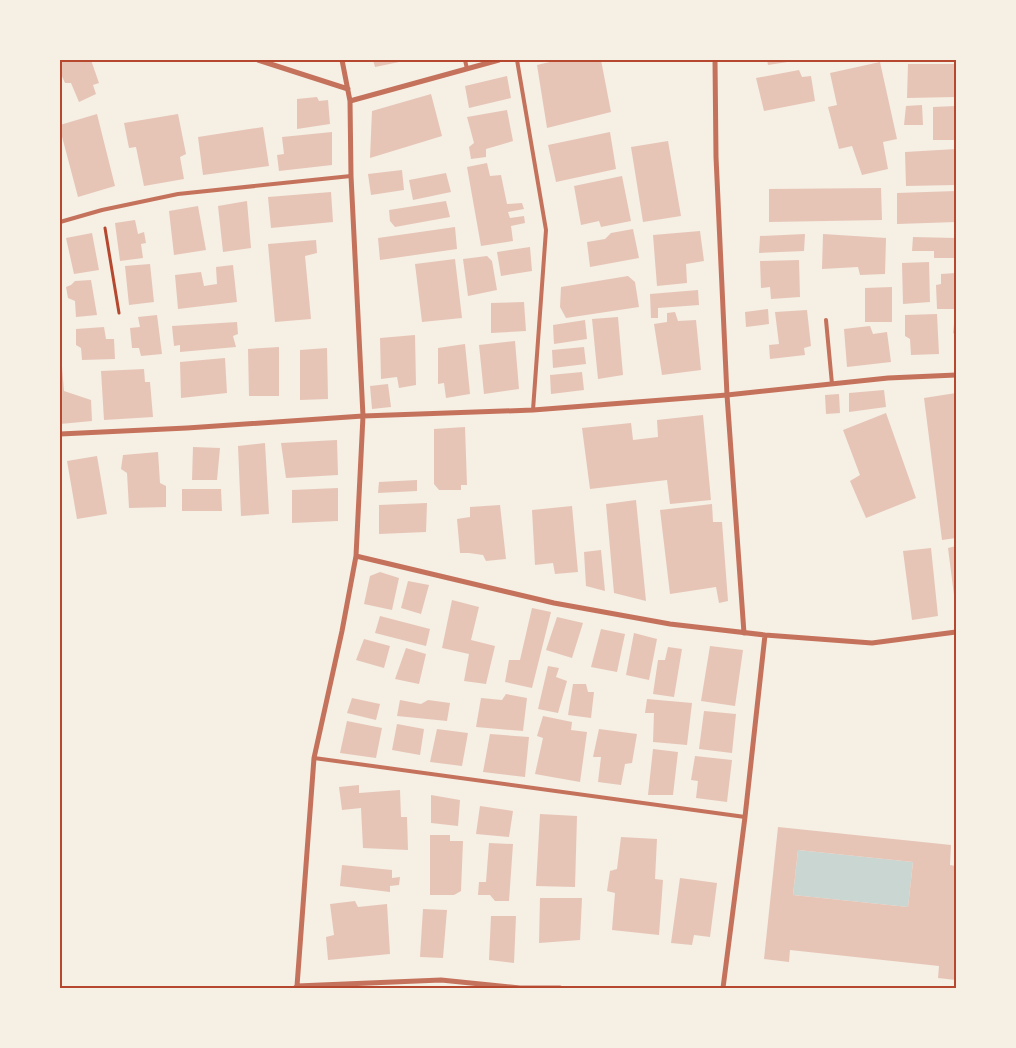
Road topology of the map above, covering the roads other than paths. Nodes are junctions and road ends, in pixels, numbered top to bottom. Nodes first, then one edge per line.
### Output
1 (258, 60) edge
2 (342, 60) edge
3 (465, 60) edge
4 (499, 60) edge
5 (517, 60) edge
6 (716, 60) edge
7 (467, 69) junction
8 (348, 89) junction
9 (350, 101) junction
10 (352, 176) junction
11 (60, 222) edge
12 (826, 320) dead end
13 (956, 375) edge
14 (832, 384) junction
15 (727, 395) junction
16 (533, 410) junction
17 (363, 416) junction
18 (60, 434) edge
19 (356, 556) junction
20 (956, 632) edge
21 (744, 633) junction
22 (766, 635) junction
23 (314, 758) junction
24 (745, 817) junction
25 (296, 987) edge
26 (520, 988) edge
27 (560, 988) edge
28 (723, 988) edge

1 - 8 street
2 - 8 street
3 - 7 lane
4 - 7 street
5 - 16 lane
6 - 15 street
7 - 9 street
8 - 9 street
9 - 10 street
10 - 11 lane
10 - 17 street
12 - 14 lane
13 - 14 street
14 - 15 street
15 - 16 street
15 - 21 street
16 - 17 street
17 - 18 street
17 - 19 street
19 - 21 street
19 - 23 street
20 - 22 street
21 - 22 street
22 - 24 street
23 - 24 lane
23 - 25 street
24 - 28 street
25 - 26 street
26 - 27 street

